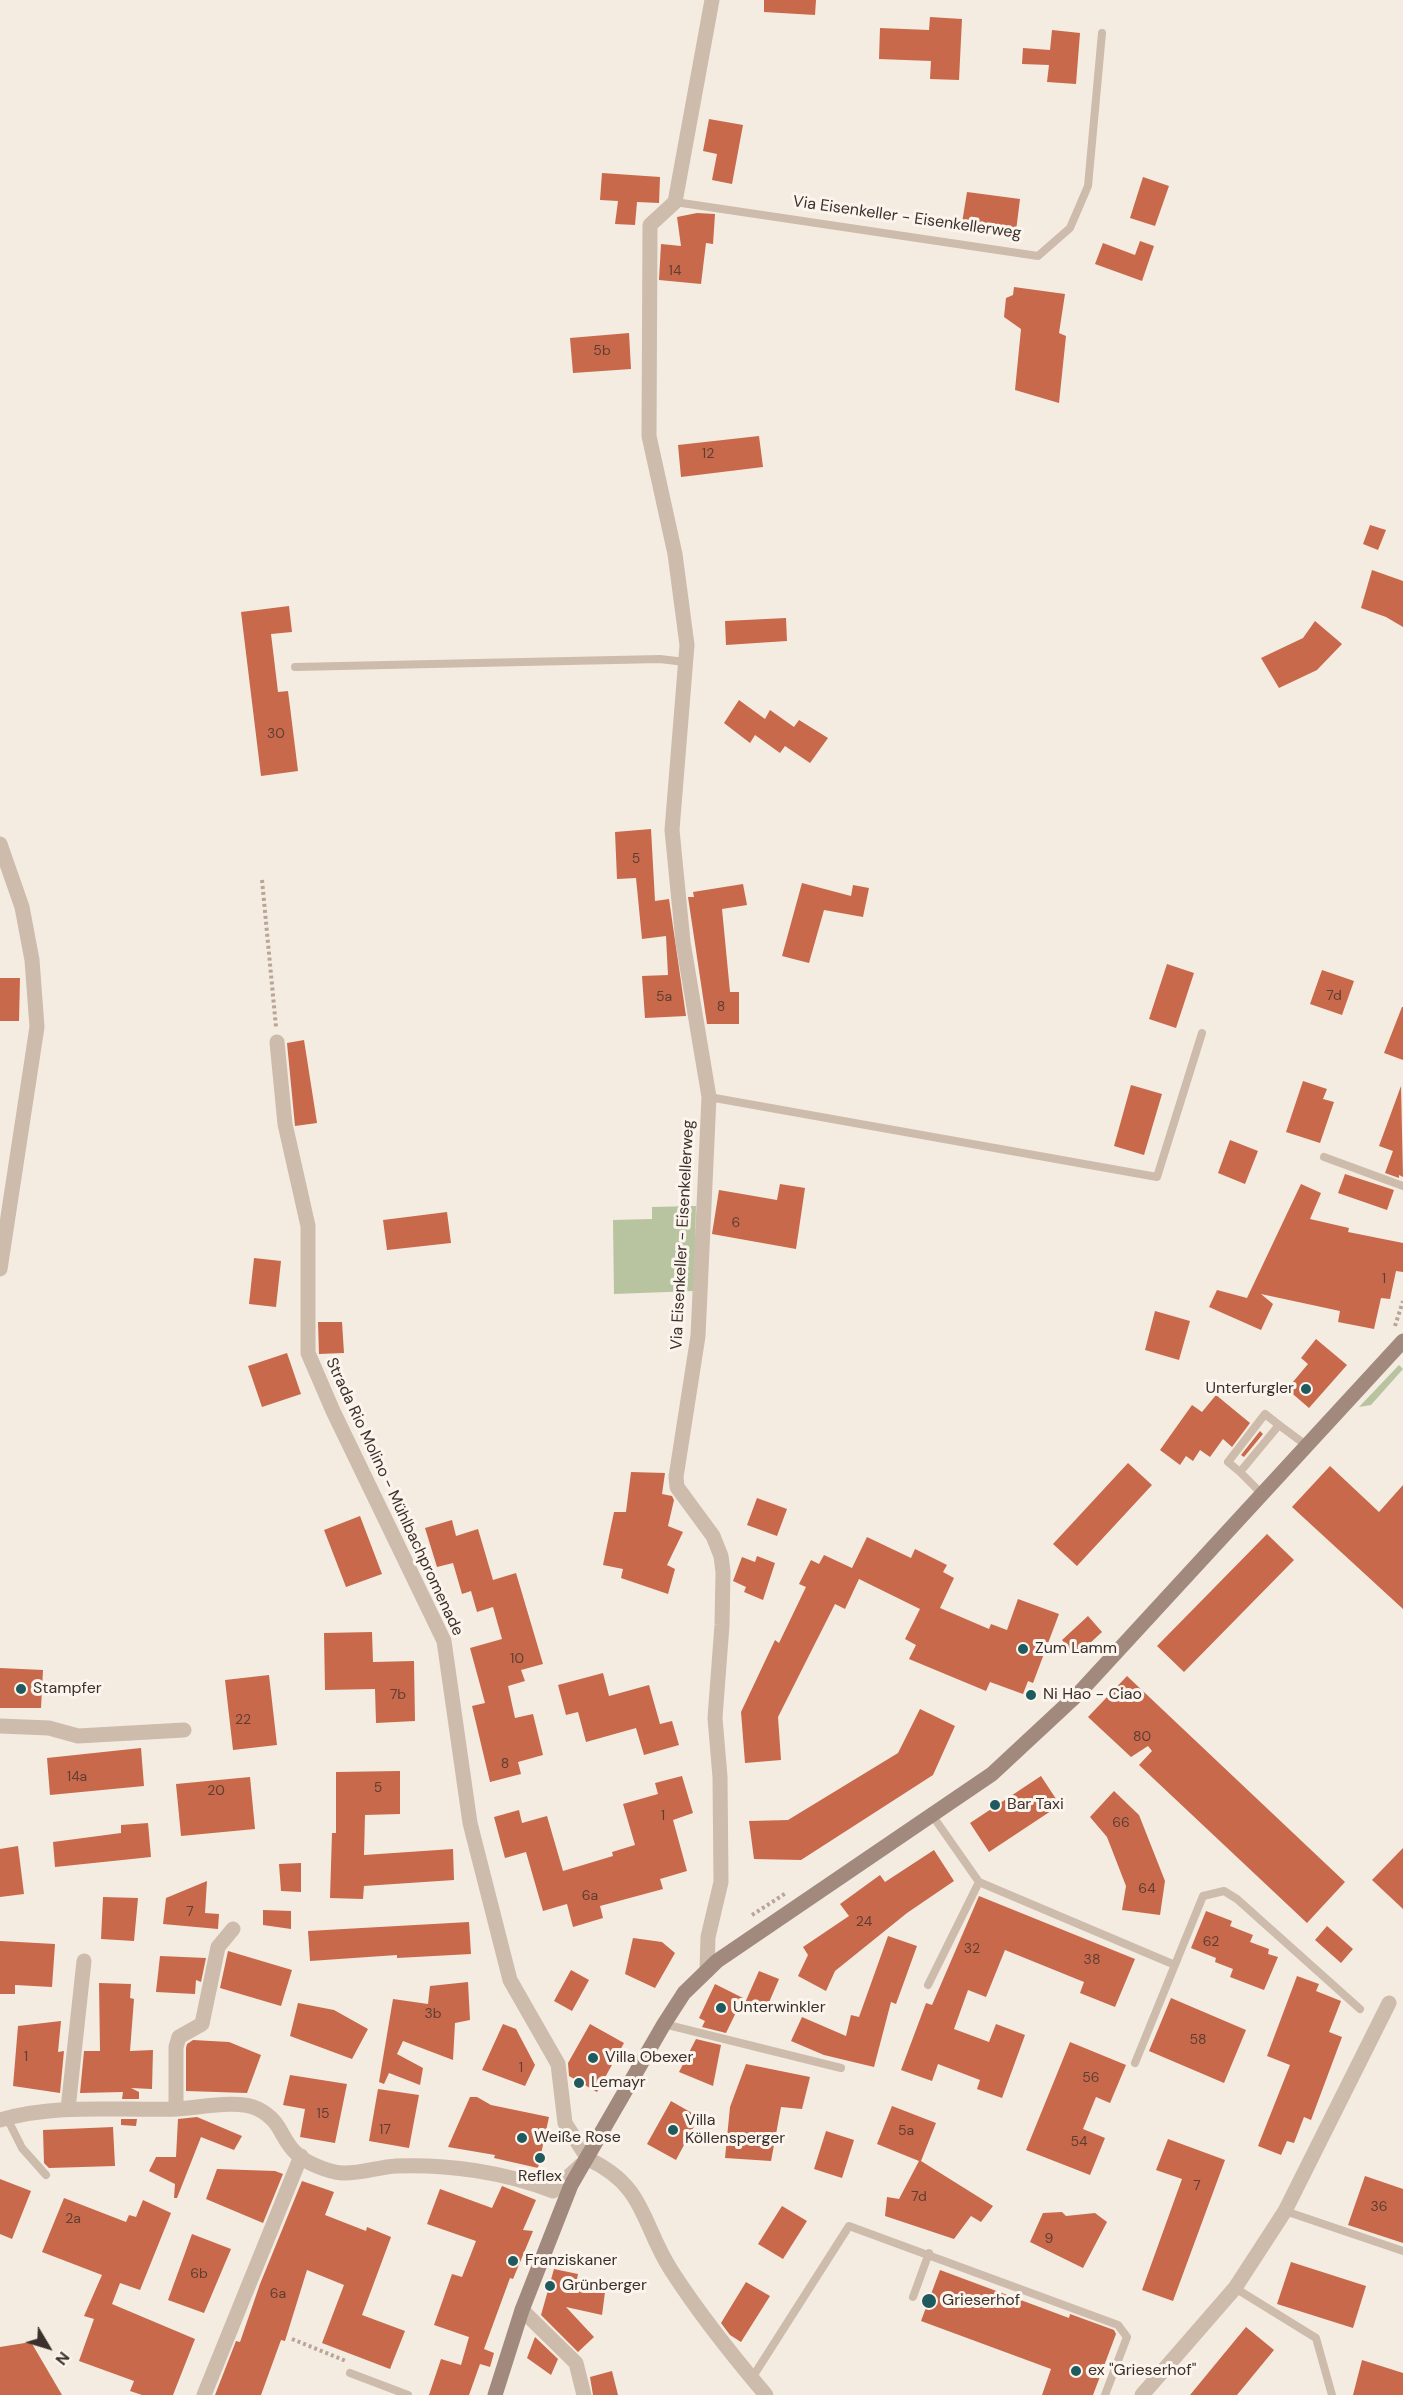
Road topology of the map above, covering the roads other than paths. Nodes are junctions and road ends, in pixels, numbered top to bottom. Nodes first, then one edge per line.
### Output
1 (712, 0) edge
2 (1102, 33) dead end
3 (675, 202) junction
4 (685, 662) junction
5 (295, 667) dead end
6 (0, 844) edge
7 (1202, 1034) dead end
8 (277, 1042) road end
9 (709, 1097) junction
10 (1324, 1157) dead end
11 (1403, 1186) edge
12 (0, 1269) edge
13 (1398, 1336) edge
14 (1279, 1425) junction
15 (1306, 1445) junction
16 (1240, 1472) junction
17 (1262, 1493) junction
18 (0, 1726) edge
19 (184, 1730) dead end
20 (932, 1815) junction
21 (979, 1882) junction
22 (233, 1929) dead end
23 (84, 1961) dead end
24 (1175, 1965) junction
25 (707, 1971) junction
26 (928, 1985) dead end
27 (1389, 2003) dead end
28 (1360, 2009) dead end
29 (664, 2024) junction
30 (1136, 2063) dead end
31 (841, 2067) dead end
32 (68, 2109) junction
33 (176, 2109) junction
34 (4, 2119) edge
35 (301, 2156) junction
36 (588, 2159) junction
37 (46, 2175) dead end
38 (1285, 2211) junction
39 (1403, 2251) edge
40 (929, 2253) junction
41 (1235, 2288) junction
42 (913, 2297) dead end
43 (522, 2310) junction
44 (350, 2373) road end
45 (752, 2378) junction
46 (204, 2395) edge
47 (408, 2395) edge
48 (495, 2395) edge
49 (584, 2395) edge
50 (766, 2395) edge
51 (1105, 2395) edge
52 (1142, 2395) edge
53 (1332, 2395) edge

1 - 3 street
2 - 3 lane, Via Eisenkeller - Eisenkellerweg
3 - 4 street, Via Eisenkeller - Eisenkellerweg
4 - 5 lane
4 - 9 street, Via Eisenkeller - Eisenkellerweg
6 - 12 street
7 - 9 lane
8 - 36 street, Strada Rio Molino - Mühlbachpromenade
9 - 25 street, Via Eisenkeller - Eisenkellerweg
10 - 11 lane
13 - 15 main road
14 - 15 lane
14 - 16 lane
14 - 16 lane
15 - 17 main road
16 - 17 lane
17 - 20 main road
18 - 19 street
20 - 21 lane
20 - 25 main road
21 - 24 lane
21 - 26 lane
22 - 33 street
23 - 32 street
24 - 28 lane
24 - 30 lane
25 - 29 main road
27 - 38 street
29 - 31 lane
29 - 36 main road
32 - 33 street
32 - 34 street
33 - 35 street
34 - 37 lane
35 - 36 street
35 - 46 street
36 - 43 main road
36 - 45 street
38 - 39 lane
38 - 41 street
40 - 42 lane
40 - 45 lane
40 - 51 lane
41 - 52 street
41 - 53 lane
43 - 48 main road
43 - 49 street
44 - 47 lane
45 - 50 street

